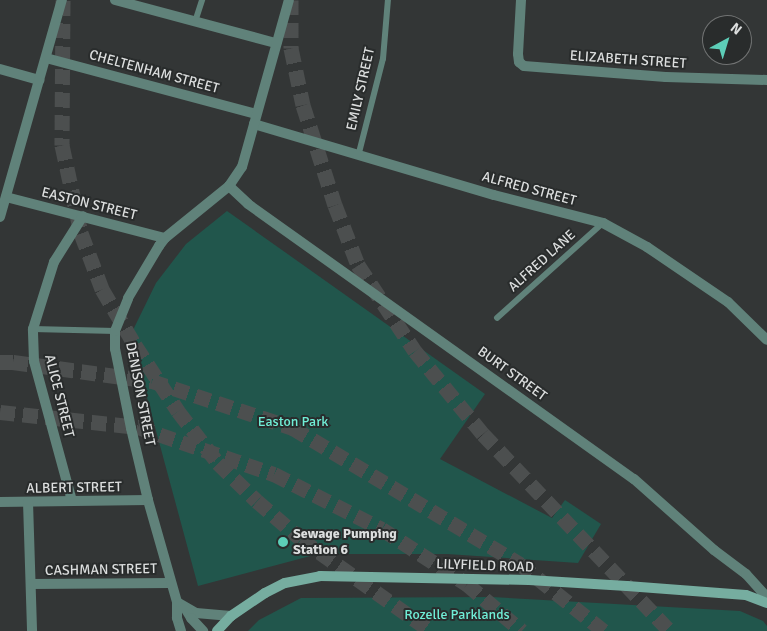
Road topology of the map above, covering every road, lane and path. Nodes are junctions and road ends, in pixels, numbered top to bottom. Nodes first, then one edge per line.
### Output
1 (62, 0) edge
2 (114, 0) edge
3 (202, 0) edge
4 (288, 0) edge
5 (388, 0) edge
6 (521, 0) edge
7 (196, 22) junction
8 (276, 43) junction
9 (46, 58) junction
10 (0, 69) edge
11 (39, 80) junction
12 (767, 80) edge
13 (255, 119) junction
14 (359, 153) junction
15 (229, 186) junction
16 (6, 197) junction
17 (83, 216) junction
18 (0, 217) edge
19 (603, 223) junction
20 (165, 238) junction
21 (497, 318) dead end
22 (33, 329) junction
23 (114, 331) junction
24 (767, 340) edge
25 (148, 500) junction
26 (72, 501) junction
27 (0, 502) edge
28 (28, 502) junction
29 (170, 582) junction
30 (31, 584) junction
31 (767, 597) edge
32 (767, 603) edge
33 (181, 605) junction
34 (231, 616) junction
35 (32, 631) edge
36 (181, 631) edge
37 (203, 631) edge
38 (217, 631) edge

1 - 9 street
2 - 7 street
3 - 7 lane
4 - 8 street, DENISON STREET
5 - 14 lane, EMILY STREET
6 - 12 street, ELIZABETH STREET
7 - 8 street
8 - 13 street, DENISON STREET
9 - 11 street
9 - 13 street, CHELTENHAM STREET
10 - 11 street
11 - 16 street
13 - 14 street, ALFRED STREET
13 - 15 street, DENISON STREET
14 - 19 street, ALFRED STREET
15 - 20 street, DENISON STREET
15 - 31 street, BURT STREET
16 - 17 street, EASTON STREET
16 - 18 street
17 - 20 street, EASTON STREET
17 - 22 street, ALICE STREET
19 - 21 lane, ALFRED LANE
19 - 24 street, ALFRED STREET
20 - 23 street, DENISON STREET
22 - 23 lane
22 - 26 street, ALICE STREET
23 - 25 street, DENISON STREET
25 - 26 street, ALBERT STREET
25 - 29 street, DENISON STREET
26 - 28 street, ALBERT STREET
27 - 28 street, ALBERT STREET
28 - 30 street
29 - 30 street, CASHMAN STREET
29 - 33 street, DENISON STREET
30 - 35 street
32 - 34 main road, LILYFIELD ROAD
33 - 34 street
33 - 36 street, DENISON STREET
33 - 37 street, DENISON STREET
34 - 38 main road, LILYFIELD ROAD

